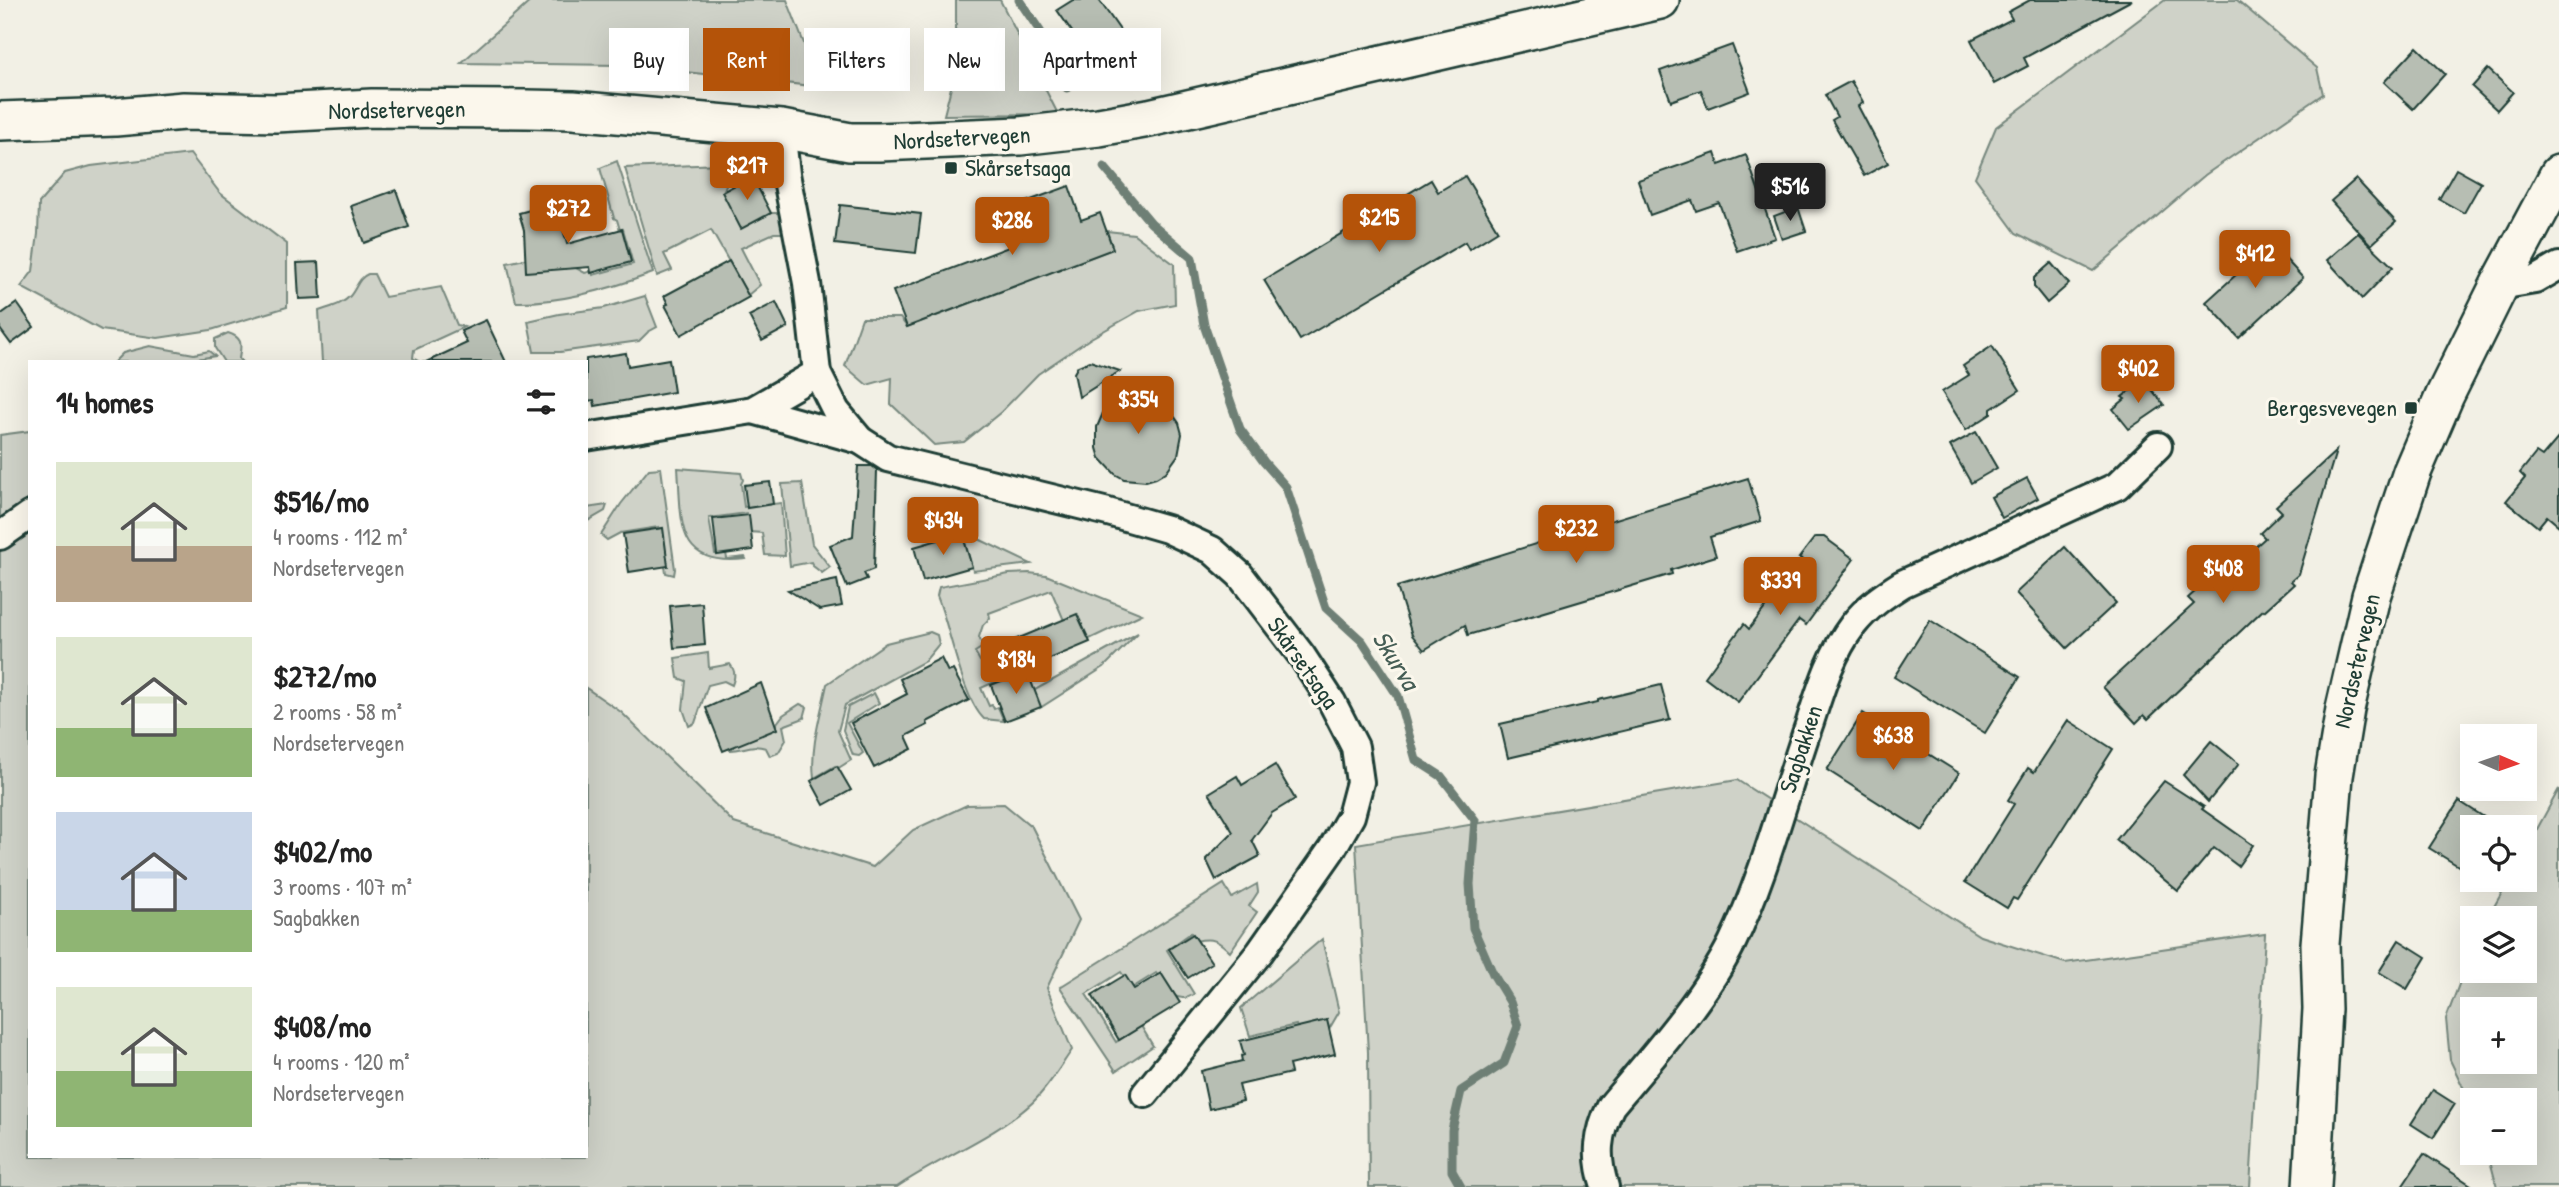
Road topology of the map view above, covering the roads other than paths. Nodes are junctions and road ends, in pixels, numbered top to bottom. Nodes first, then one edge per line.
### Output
1 (1660, 0) edge
2 (0, 121) edge
3 (781, 129) junction
4 (2559, 174) edge
5 (2559, 266) edge
6 (2499, 286) junction
7 (817, 373) junction
8 (753, 410) junction
9 (588, 437) edge
10 (859, 440) junction
11 (2158, 446) dead end
12 (28, 516) edge
13 (0, 536) edge
14 (1145, 1094) dead end
15 (1605, 1187) edge
16 (2312, 1187) edge

1 - 3 main road, Nordsetervegen
2 - 3 main road, Nordsetervegen
3 - 7 street, Skårsetsaga
4 - 6 main road, Nordsetervegen
5 - 6 street
6 - 16 main road, Nordsetervegen
7 - 8 street, Skårsetsaga
7 - 10 street, Skårsetsaga
8 - 9 street, Skårsetsaga
8 - 10 street, Skårsetsaga
10 - 14 street, Skårsetsaga
11 - 15 street, Sagbakken
12 - 13 street

